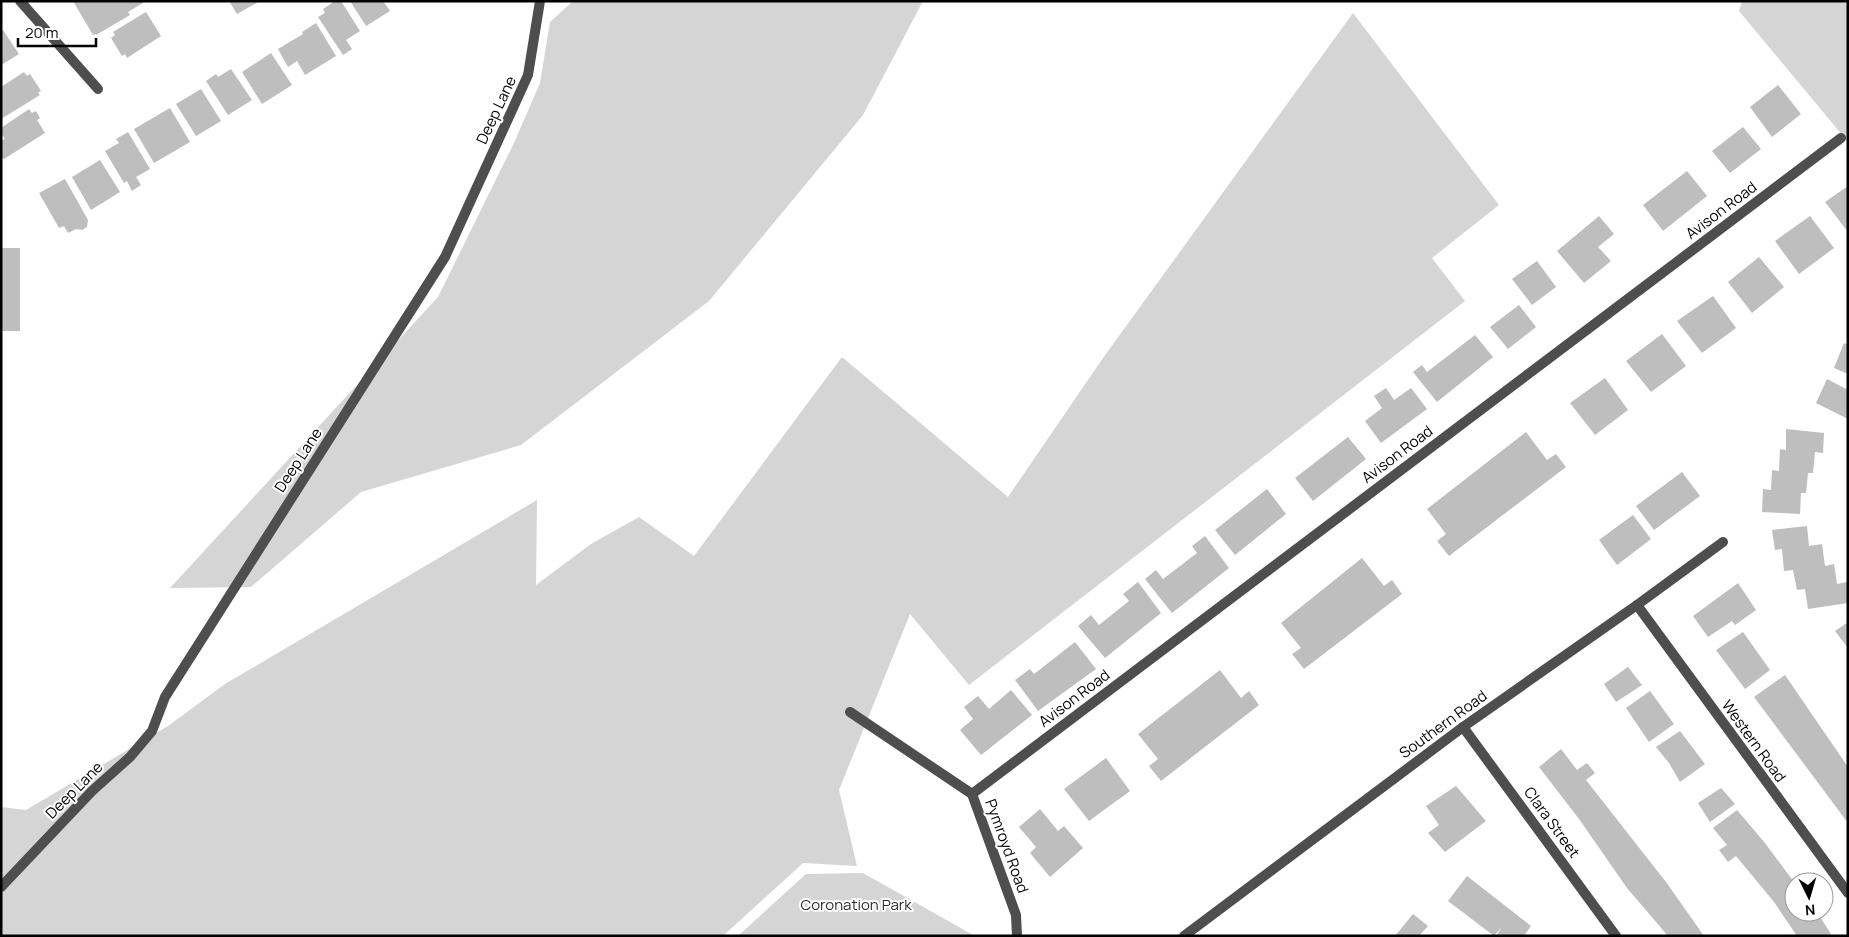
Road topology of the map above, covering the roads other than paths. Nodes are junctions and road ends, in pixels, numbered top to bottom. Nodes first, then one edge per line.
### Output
1 (20, 1) edge
2 (540, 1) edge
3 (98, 89) dead end
4 (1841, 138) dead end
5 (1723, 542) dead end
6 (1637, 605) junction
7 (850, 712) dead end
8 (1463, 727) junction
9 (972, 794) junction
10 (1, 887) edge
11 (1848, 893) edge
12 (1017, 936) edge
13 (1184, 936) edge
14 (1616, 936) edge

1 - 3 street
2 - 10 street, Deep Lane
4 - 9 street, Avison Road
5 - 6 street, Southern Road
6 - 8 street, Southern Road
6 - 11 street, Western Road
7 - 9 street, Pymroyd Road
8 - 13 street, Southern Road
8 - 14 street, Clara Street
9 - 12 street, Pymroyd Road

